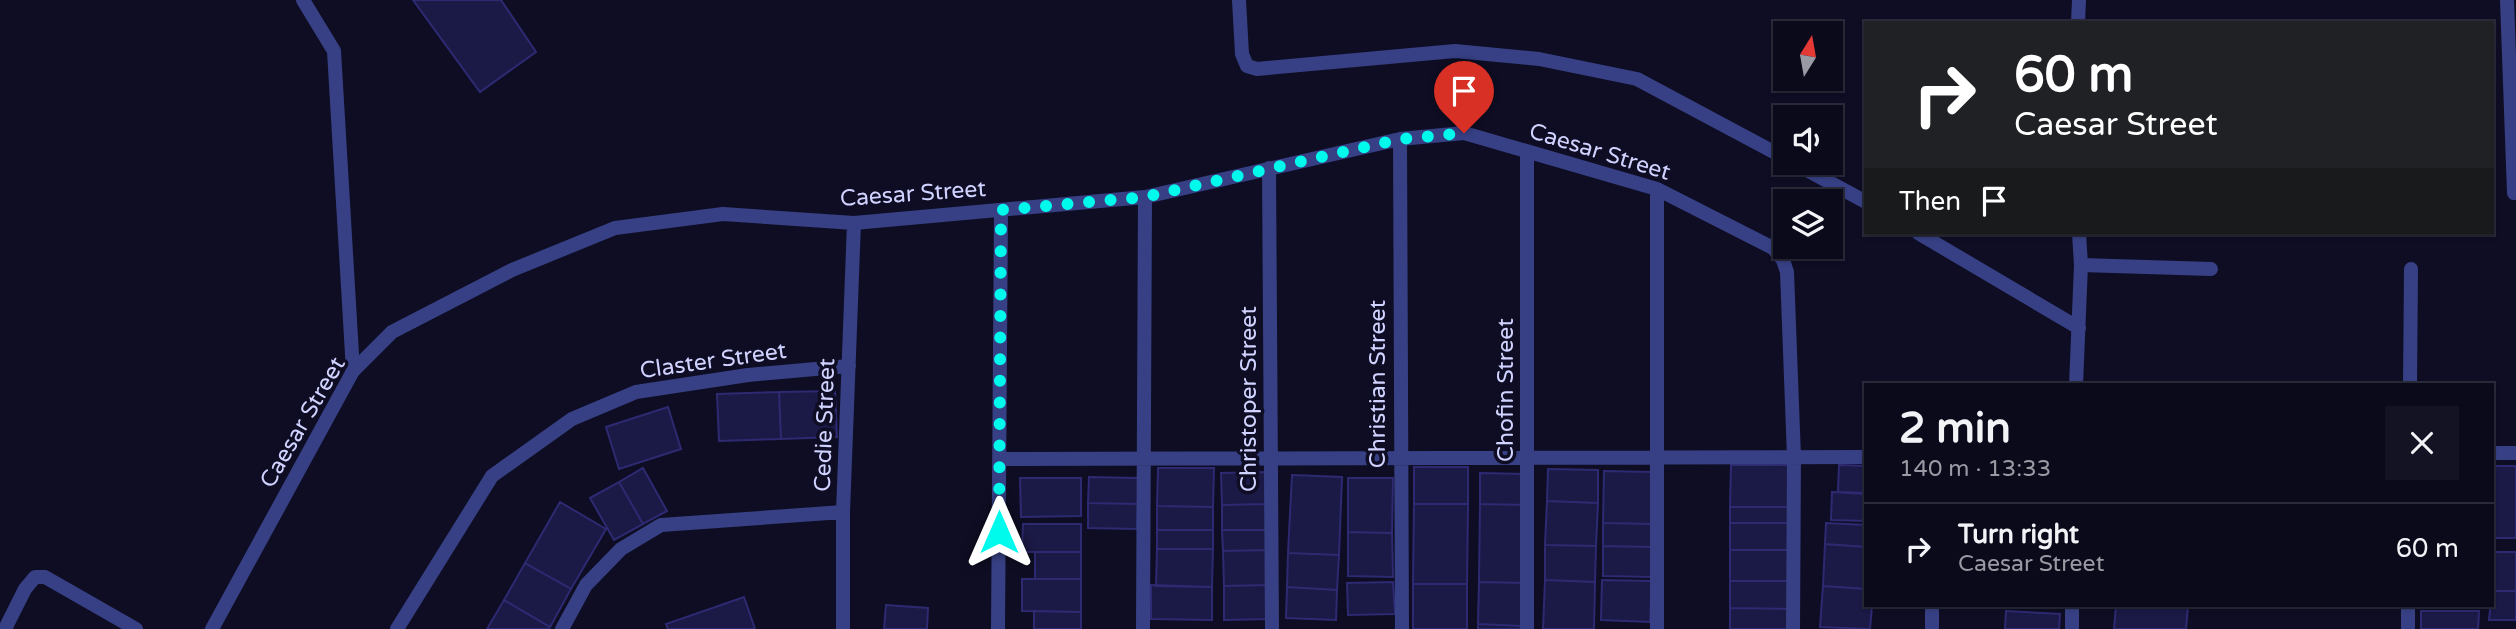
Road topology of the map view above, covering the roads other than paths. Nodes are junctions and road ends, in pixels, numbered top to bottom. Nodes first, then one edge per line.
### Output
1 (303, 0) edge
2 (1238, 0) edge
3 (2079, 0) edge
4 (2507, 0) edge
5 (2078, 21) edge
6 (1400, 139) junction
7 (1527, 152) junction
8 (1773, 152) edge
9 (1269, 168) junction
10 (1816, 175) edge
11 (1657, 189) junction
12 (2514, 193) dead end
13 (1145, 197) junction
14 (1864, 201) edge
15 (1001, 210) junction
16 (854, 223) junction
17 (1921, 235) edge
18 (2079, 235) edge
19 (2081, 265) junction
20 (2211, 269) dead end
21 (2411, 269) dead end
22 (2079, 328) junction
23 (849, 366) junction
24 (353, 371) junction
25 (2076, 383) edge
26 (2410, 383) edge
27 (2494, 453) edge
28 (2516, 453) edge
29 (1794, 457) junction
30 (1864, 457) edge
31 (1400, 458) junction
32 (1528, 458) junction
33 (1658, 458) junction
34 (1143, 459) junction
35 (1272, 459) junction
36 (1000, 460) junction
37 (843, 512) junction
38 (1932, 607) edge
39 (2072, 607) edge
40 (2408, 607) edge
41 (5, 629) edge
42 (136, 629) edge
43 (212, 629) edge
44 (397, 629) edge
45 (562, 629) edge
46 (843, 629) edge
47 (998, 629) edge
48 (1143, 629) edge
49 (1272, 629) edge
50 (1402, 629) edge
51 (1527, 629) edge
52 (1657, 629) edge
53 (1793, 629) edge
54 (1932, 629) edge
55 (2072, 629) edge
56 (2408, 629) edge

1 - 24 street
2 - 8 street
3 - 5 street
4 - 12 street
6 - 7 street, Caesar Street
6 - 9 street, Caesar Street
6 - 31 street, Christian Street
7 - 11 street, Caesar Street
7 - 32 street, Chofin Street
9 - 13 street, Caesar Street
9 - 35 street, Christoper Street
10 - 14 street
11 - 29 street, Caesar Street
11 - 33 street
13 - 15 street, Caesar Street
13 - 34 street
15 - 16 street, Caesar Street
15 - 36 street
16 - 23 street, Cedie Street
16 - 24 street, Caesar Street
17 - 22 street
18 - 19 street
19 - 20 street
19 - 22 street
21 - 26 street
22 - 25 street
23 - 37 street, Cedie Street
23 - 44 street, Claster Street
24 - 43 street, Caesar Street
27 - 28 street
29 - 30 street
29 - 33 street
29 - 53 street, Caesar Street
31 - 32 street
31 - 35 street
31 - 50 street, Christian Street
32 - 33 street
32 - 51 street, Chofin Street
33 - 52 street
34 - 35 street
34 - 36 street
34 - 48 street
35 - 49 street, Christoper Street
36 - 47 street
37 - 45 street
37 - 46 street, Cedie Street
38 - 54 street
39 - 55 street
40 - 56 street
41 - 42 street

